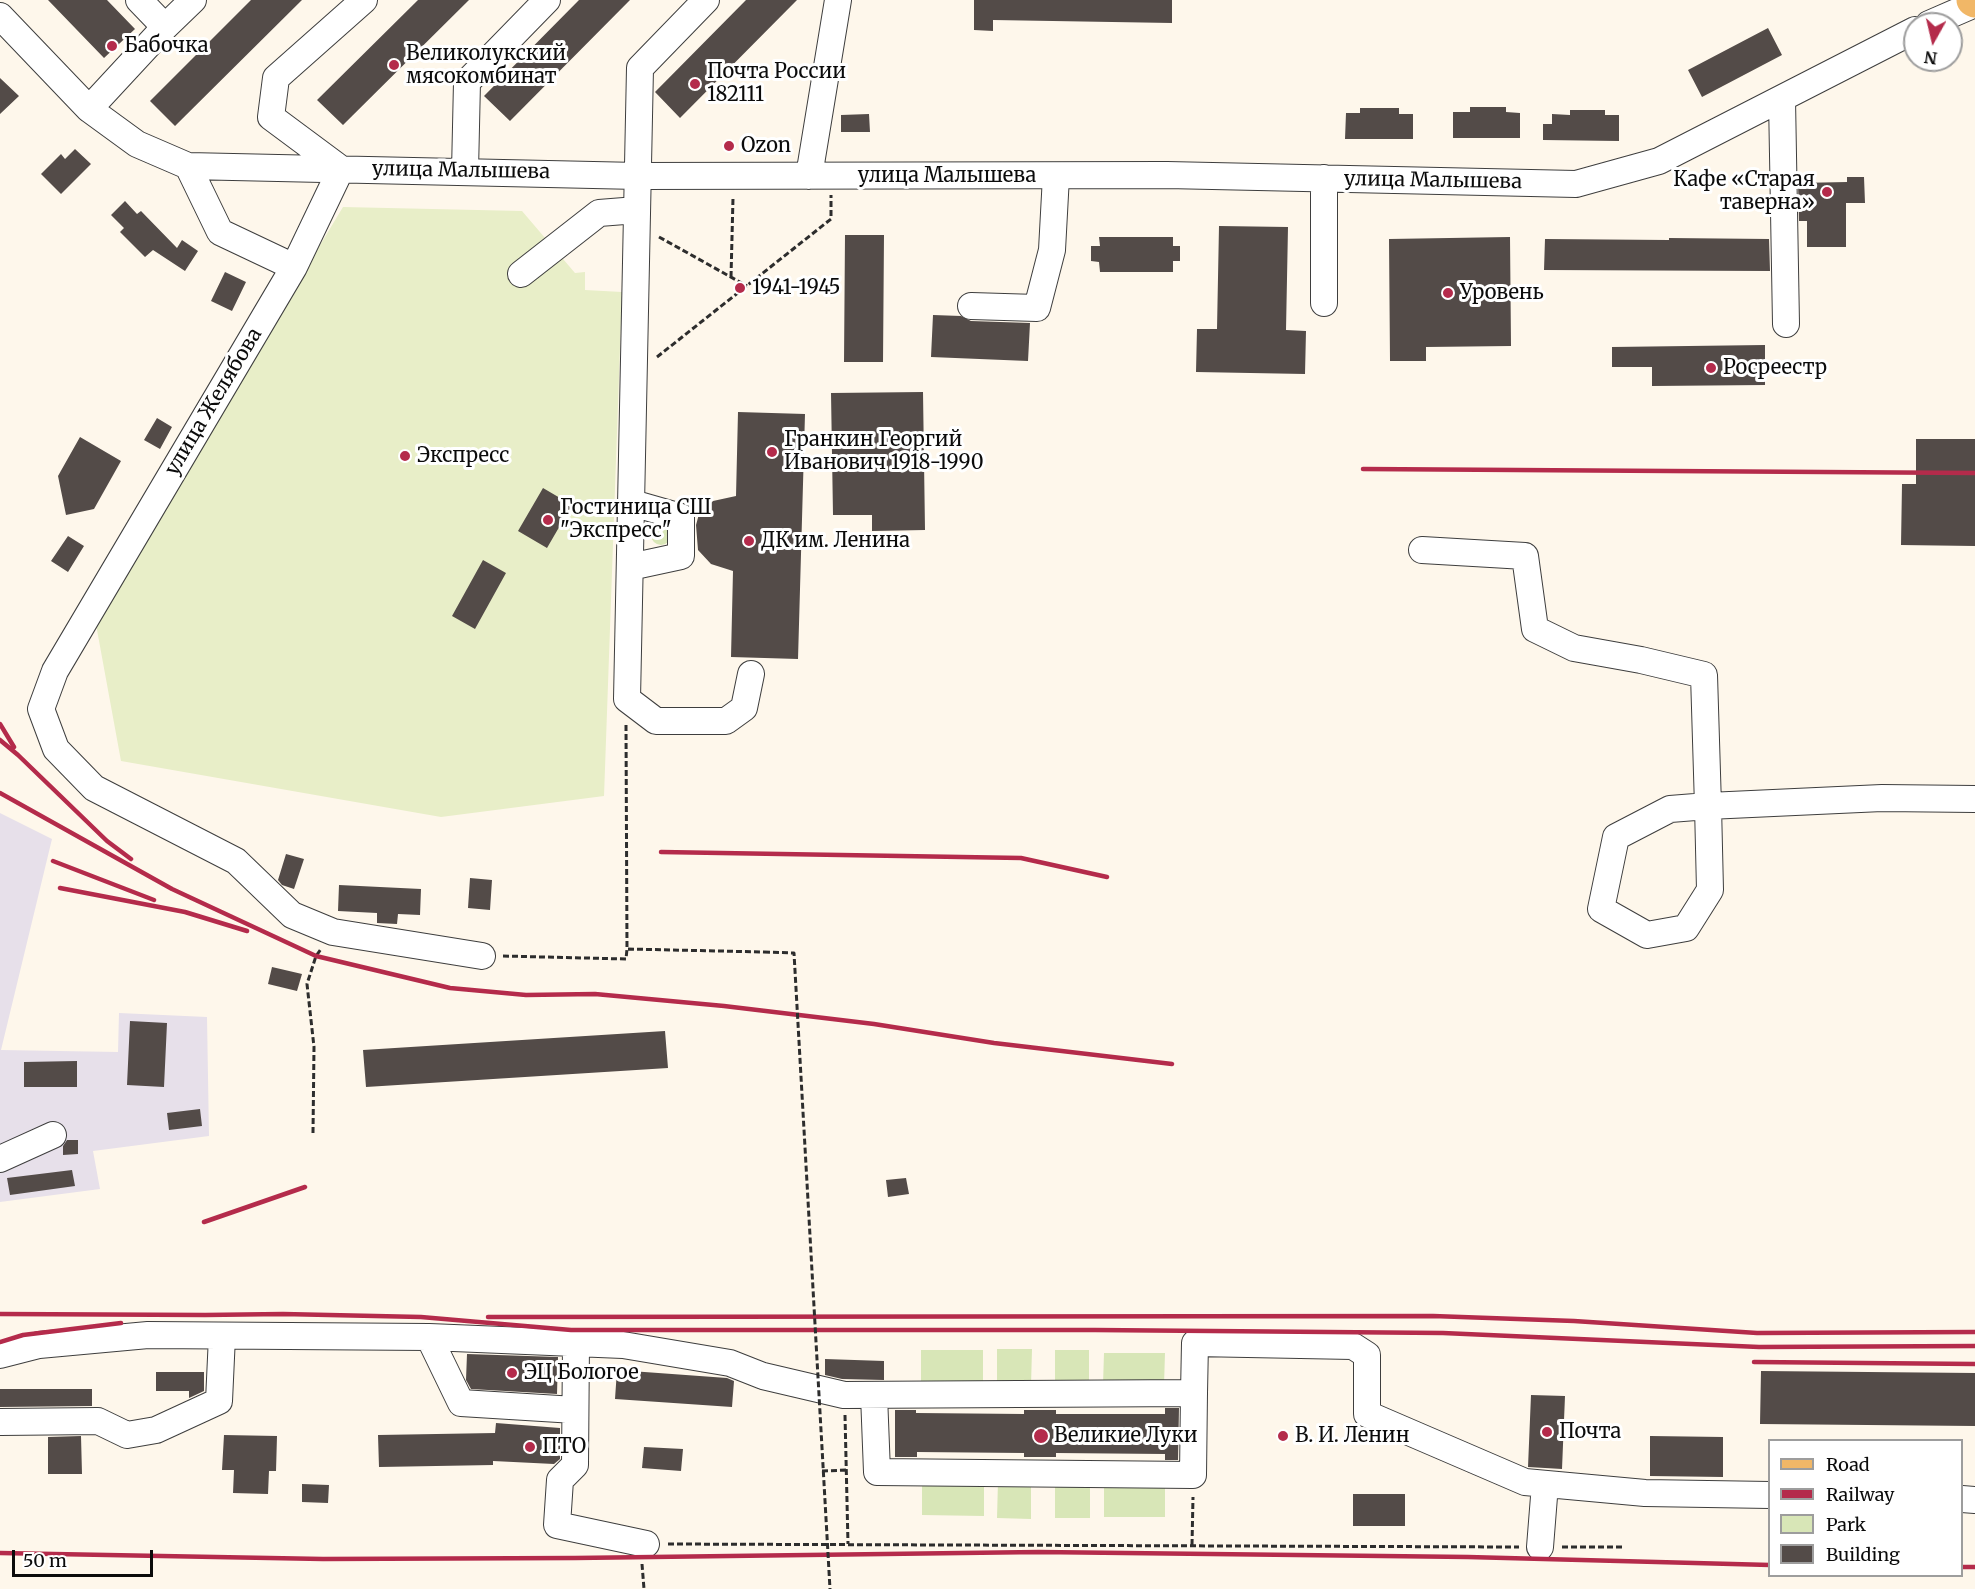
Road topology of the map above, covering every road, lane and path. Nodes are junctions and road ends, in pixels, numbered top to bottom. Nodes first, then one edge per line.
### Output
1 (139, 0) edge
2 (193, 0) edge
3 (364, 0) edge
4 (547, 0) edge
5 (706, 0) edge
6 (838, 0) edge
7 (1974, 2) edge
8 (1954, 12) edge
9 (0, 16) edge
10 (165, 27) junction
11 (1903, 36) edge
12 (1782, 99) junction
13 (89, 108) junction
14 (188, 166) junction
15 (341, 169) junction
16 (465, 171) junction
17 (638, 176) junction
18 (820, 176) junction
19 (1056, 176) junction
20 (1324, 178) junction
21 (733, 197) dead end
22 (637, 217) junction
23 (294, 267) junction
24 (521, 274) dead end
25 (731, 277) junction
26 (747, 286) junction
27 (1324, 303) dead end
28 (971, 306) dead end
29 (1786, 324) dead end
30 (634, 375) junction
31 (632, 503) junction
32 (1422, 550) dead end
33 (630, 567) junction
34 (751, 674) dead end
35 (626, 749) dead end
36 (1975, 799) edge
37 (1708, 806) junction
38 (333, 932) junction
39 (627, 949) junction
40 (482, 956) joint
41 (313, 1133) dead end
42 (53, 1135) dead end
43 (0, 1159) edge
44 (222, 1335) junction
45 (429, 1337) junction
46 (576, 1343) junction
47 (0, 1355) edge
48 (1194, 1393) junction
49 (844, 1395) junction
50 (874, 1395) junction
51 (576, 1410) junction
52 (0, 1422) edge
53 (847, 1470) junction
54 (822, 1471) junction
55 (1193, 1474) junction
56 (1535, 1483) junction
57 (1768, 1495) edge
58 (646, 1544) joint
59 (848, 1544) junction
60 (1192, 1545) junction
61 (1540, 1547) junction
62 (1623, 1547) dead end
63 (830, 1589) edge

1 - 10 street
2 - 10 street
3 - 15 street
4 - 16 street
5 - 17 street
6 - 18 street
7 - 8 street
9 - 13 street, улица Малышева
10 - 13 street
11 - 12 street, улица Малышева
12 - 20 street, улица Малышева
12 - 29 street
13 - 14 street, улица Малышева
14 - 15 street, улица Малышева
14 - 23 street
15 - 16 street, улица Малышева
15 - 23 street, улица Желябова
16 - 17 street, улица Малышева
17 - 18 street, улица Малышева
17 - 22 street
18 - 19 street, улица Малышева
18 - 26 path
19 - 20 street, улица Малышева
19 - 28 street
20 - 27 street
21 - 25 path
22 - 24 street
22 - 25 path
22 - 30 street
23 - 38 street, улица Желябова
25 - 26 path
26 - 30 path
30 - 31 street
31 - 33 street
31 - 33 street
32 - 37 street
33 - 34 street
35 - 39 path
36 - 37 street
37 - 37 street
38 - 40 street, улица Желябова
38 - 41 path
39 - 40 path
39 - 54 path, bridge
42 - 43 street
44 - 45 street
44 - 47 street
44 - 52 street
45 - 46 street
45 - 51 street
46 - 49 street
46 - 51 street
48 - 50 street
48 - 55 street
48 - 56 street
49 - 50 street
49 - 53 path
50 - 55 street
51 - 58 street
53 - 54 path
53 - 59 path
54 - 63 path, bridge
55 - 60 path
56 - 57 street
56 - 61 street
58 - 59 path
59 - 60 path
60 - 61 path
61 - 62 path

